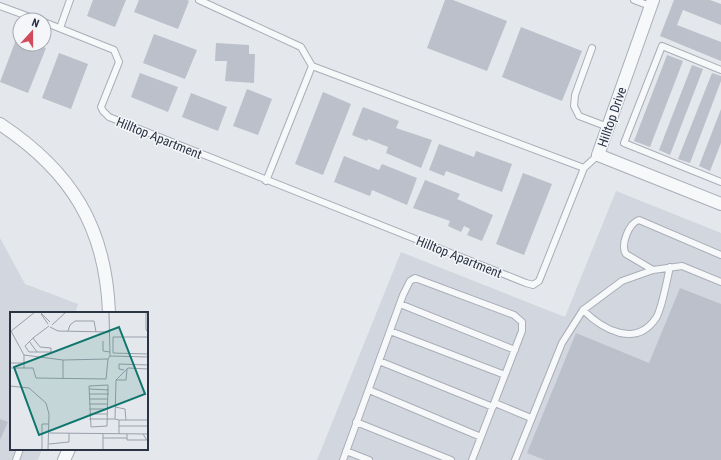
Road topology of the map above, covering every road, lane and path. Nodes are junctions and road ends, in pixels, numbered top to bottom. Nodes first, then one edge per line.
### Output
1 (70, 0) edge
2 (199, 0) edge
3 (634, 0) edge
4 (652, 3) edge
5 (0, 6) edge
6 (16, 12) edge
7 (52, 25) edge
8 (60, 28) junction
9 (592, 48) dead end
10 (312, 66) junction
11 (721, 70) edge
12 (0, 124) edge
13 (608, 127) junction
14 (598, 155) junction
15 (584, 168) junction
16 (266, 180) junction
17 (721, 182) edge
18 (721, 204) edge
19 (721, 255) edge
20 (670, 267) junction
21 (653, 270) junction
22 (721, 282) edge
23 (400, 304) junction
24 (583, 310) junction
25 (109, 312) edge
26 (390, 331) junction
27 (515, 350) junction
28 (379, 361) junction
29 (505, 376) junction
30 (369, 390) junction
31 (494, 405) junction
32 (531, 418) junction
33 (356, 422) junction
34 (481, 437) junction
35 (20, 450) edge
36 (69, 450) edge
37 (346, 451) junction
38 (16, 460) edge
39 (64, 460) edge
40 (343, 460) edge
41 (369, 460) edge
42 (451, 460) edge
43 (472, 460) edge
44 (515, 460) edge

1 - 8 lane
2 - 10 lane
3 - 4 lane
4 - 13 street, Hilltop Drive
5 - 6 lane
7 - 8 lane, Hilltop Apartment
8 - 16 lane, Hilltop Apartment
9 - 13 lane
10 - 15 lane
10 - 16 lane
11 - 17 lane
12 - 25 street
13 - 14 street, Hilltop Drive
14 - 15 lane, Hilltop Apartment
14 - 18 street, Hilltop Drive
15 - 16 lane, Hilltop Apartment
19 - 21 lane
20 - 21 lane
20 - 22 lane
20 - 24 lane
21 - 24 lane
23 - 26 lane
23 - 27 lane
23 - 27 lane
24 - 32 lane
26 - 28 lane
26 - 29 lane
27 - 29 lane
28 - 30 lane
28 - 31 lane
29 - 31 lane
30 - 33 lane
30 - 34 lane
31 - 32 lane
31 - 34 lane
32 - 44 lane
33 - 37 lane
33 - 42 lane
34 - 43 lane
35 - 38 lane
36 - 39 street
37 - 40 lane
37 - 41 lane

